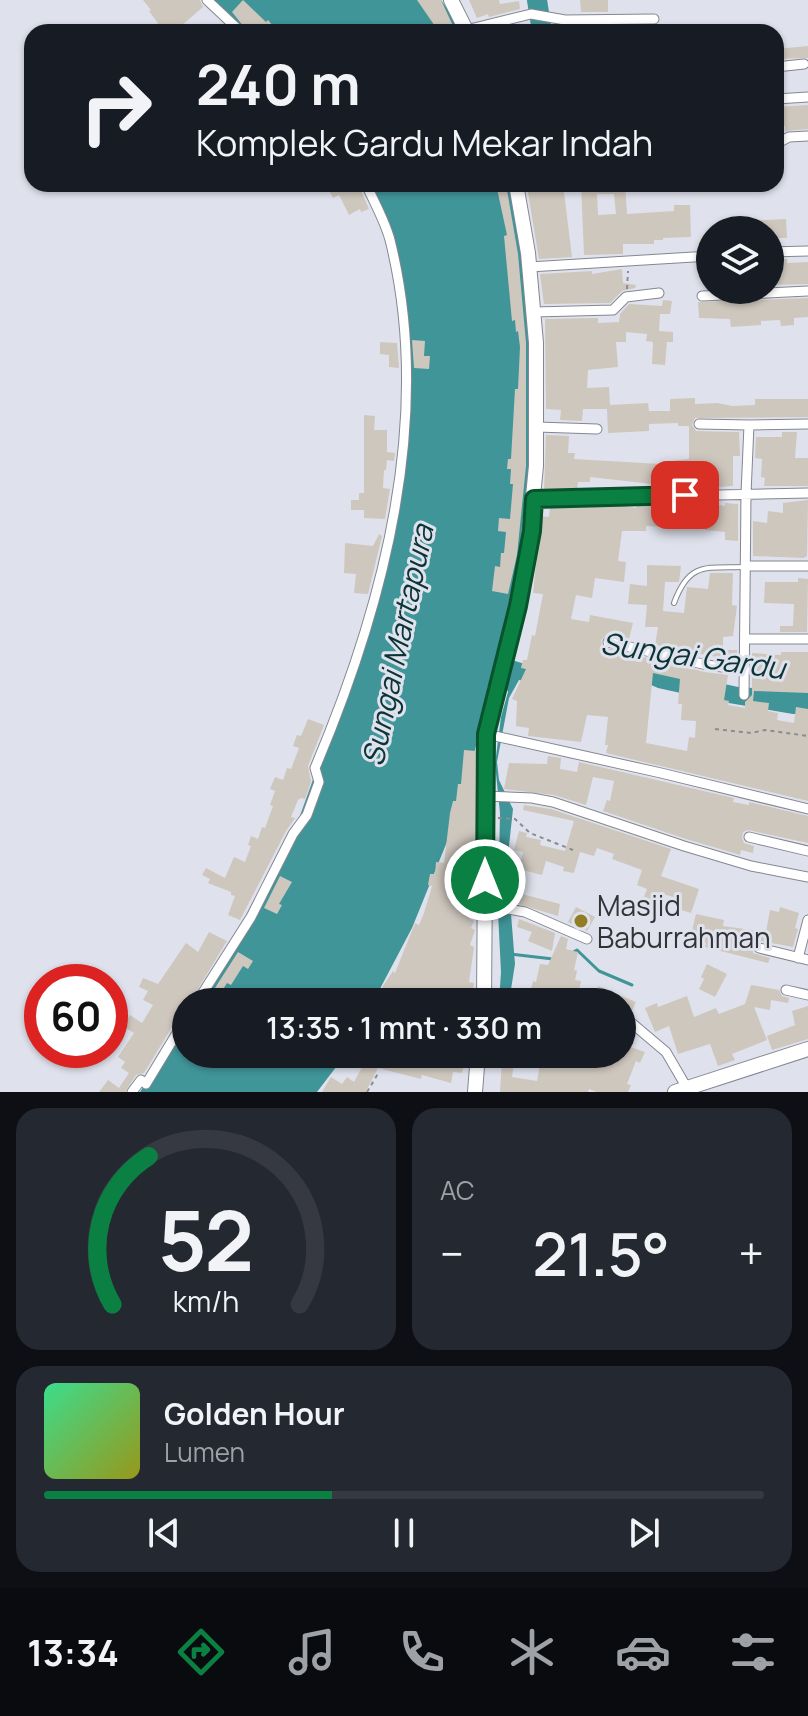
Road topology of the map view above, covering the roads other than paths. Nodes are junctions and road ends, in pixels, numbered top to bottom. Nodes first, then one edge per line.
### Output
1 (451, 0) edge
2 (208, 1) edge
3 (654, 19) dead end
4 (232, 24) edge
5 (463, 24) edge
6 (493, 24) edge
7 (804, 64) dead end
8 (784, 66) edge
9 (808, 97) edge
10 (784, 98) edge
11 (808, 136) edge
12 (784, 140) edge
13 (370, 192) edge
14 (517, 192) edge
15 (808, 251) edge
16 (784, 252) edge
17 (696, 257) edge
18 (529, 267) junction
19 (808, 291) edge
20 (784, 292) edge
21 (659, 293) dead end
22 (534, 312) junction
23 (699, 424) dead end
24 (808, 424) edge
25 (749, 425) junction
26 (537, 427) junction
27 (597, 429) dead end
28 (808, 493) edge
29 (746, 494) junction
30 (534, 499) junction
31 (747, 566) junction
32 (808, 566) edge
33 (674, 603) dead end
34 (746, 639) junction
35 (808, 639) edge
36 (608, 642) dead end
37 (745, 670) junction
38 (744, 695) dead end
39 (494, 735) junction
40 (490, 796) junction
41 (808, 809) edge
42 (749, 837) dead end
43 (808, 851) edge
44 (808, 877) edge
45 (491, 906) junction
46 (808, 920) edge
47 (587, 939) dead end
48 (759, 948) dead end
49 (803, 959) edge
50 (206, 988) edge
51 (485, 988) edge
52 (786, 990) dead end
53 (808, 995) edge
54 (636, 1027) edge
55 (172, 1041) edge
56 (808, 1049) edge
57 (477, 1068) edge
58 (710, 1086) edge
59 (681, 1090) edge
60 (132, 1092) edge
61 (475, 1092) edge

1 - 5 main road
2 - 4 street
3 - 6 street
7 - 8 street
9 - 10 street
11 - 12 street
13 - 50 street
14 - 18 main road
15 - 16 street
17 - 18 street
18 - 22 main road
19 - 20 street
21 - 22 street
22 - 26 main road
23 - 25 street
24 - 25 street
25 - 29 street
26 - 27 street
26 - 30 main road
28 - 29 street
29 - 30 street
29 - 31 street
30 - 39 main road
31 - 32 street
31 - 33 lane
31 - 34 street
34 - 35 street
34 - 37 street
36 - 37 street
37 - 38 street
39 - 40 main road
39 - 41 street
40 - 44 street
40 - 45 main road
42 - 43 street
45 - 47 street
45 - 51 main road
46 - 49 street
48 - 49 street
52 - 53 street
54 - 59 street
55 - 60 street
56 - 58 main road
57 - 61 main road
58 - 59 main road

